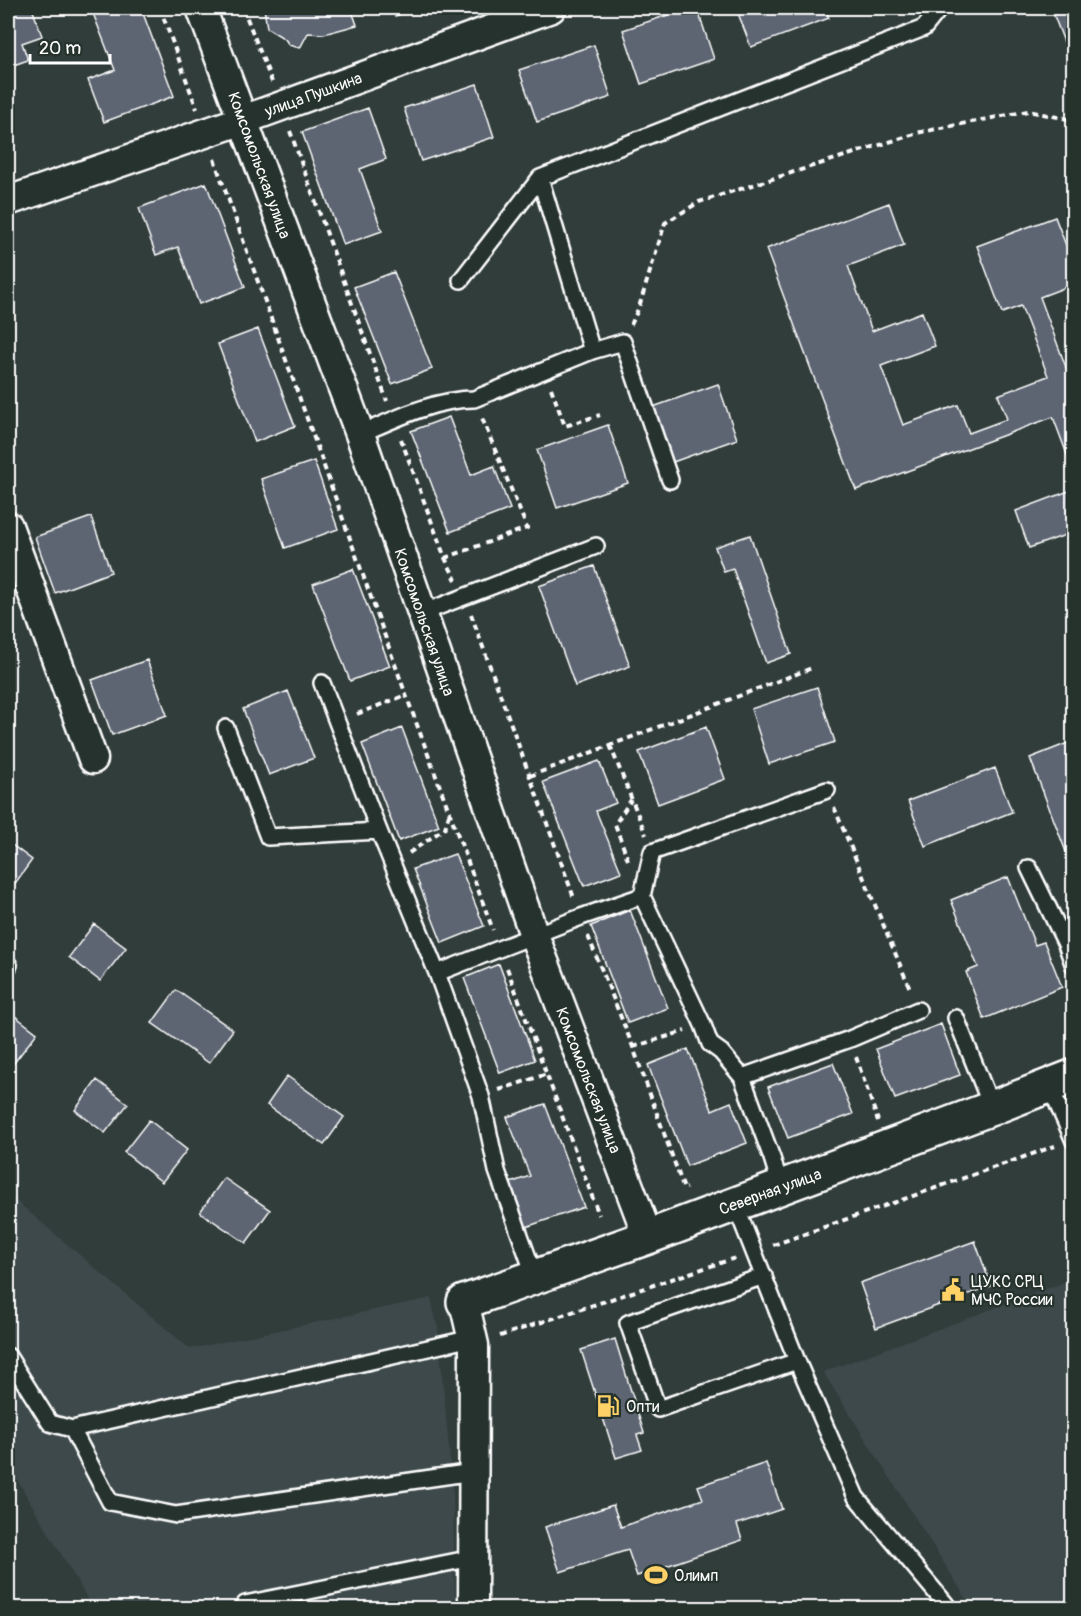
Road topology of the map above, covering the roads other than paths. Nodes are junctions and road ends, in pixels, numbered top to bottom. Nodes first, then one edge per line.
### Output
1 (201, 8) edge
2 (551, 8) edge
3 (940, 8) edge
4 (243, 120) junction
5 (540, 178) junction
6 (8, 201) edge
7 (461, 280) dead end
8 (592, 351) junction
9 (360, 434) junction
10 (670, 480) dead end
11 (8, 526) edge
12 (596, 546) dead end
13 (422, 613) junction
14 (322, 683) dead end
15 (226, 728) dead end
16 (93, 759) dead end
17 (827, 790) road end
18 (380, 831) junction
19 (1029, 868) dead end
20 (642, 896) junction
21 (534, 935) junction
22 (1070, 942) edge
23 (1074, 966) edge
24 (437, 973) junction
25 (918, 1010) road end
26 (956, 1018) dead end
27 (742, 1077) junction
28 (1061, 1080) edge
29 (992, 1108) junction
30 (1074, 1141) edge
31 (781, 1187) junction
32 (735, 1204) junction
33 (648, 1237) junction
34 (535, 1276) junction
35 (764, 1276) junction
36 (464, 1302) joint
37 (472, 1338) junction
38 (8, 1356) edge
39 (797, 1361) junction
40 (72, 1429) junction
41 (473, 1472) junction
42 (472, 1558) junction
43 (245, 1604) dead end
44 (472, 1608) edge
45 (949, 1608) edge

1 - 4 street, Комсомольская улица
2 - 4 street, улица Пушкина
3 - 5 lane
4 - 6 street, улица Пушкина
4 - 9 street, Комсомольская улица
5 - 7 lane
5 - 8 lane
8 - 9 lane
8 - 10 lane
9 - 13 street, Комсомольская улица
11 - 16 street
12 - 13 lane
13 - 21 street, Комсомольская улица
14 - 18 lane
15 - 18 lane
17 - 20 lane
18 - 24 lane
19 - 22 lane
20 - 21 lane
20 - 27 lane
21 - 24 lane
21 - 33 street, Комсомольская улица
22 - 23 lane
24 - 34 lane
25 - 27 lane
26 - 29 lane
27 - 31 lane
28 - 29 street, Северная улица
28 - 30 lane
29 - 31 street, Северная улица
31 - 32 street, Северная улица
32 - 33 street, Северная улица
32 - 35 lane
33 - 34 street, Северная улица
34 - 36 street, Северная улица
35 - 39 lane
35 - 39 lane
36 - 37 street
37 - 40 lane
37 - 41 street
38 - 40 lane
39 - 45 lane
40 - 41 lane
41 - 42 street
42 - 43 lane
42 - 44 street

